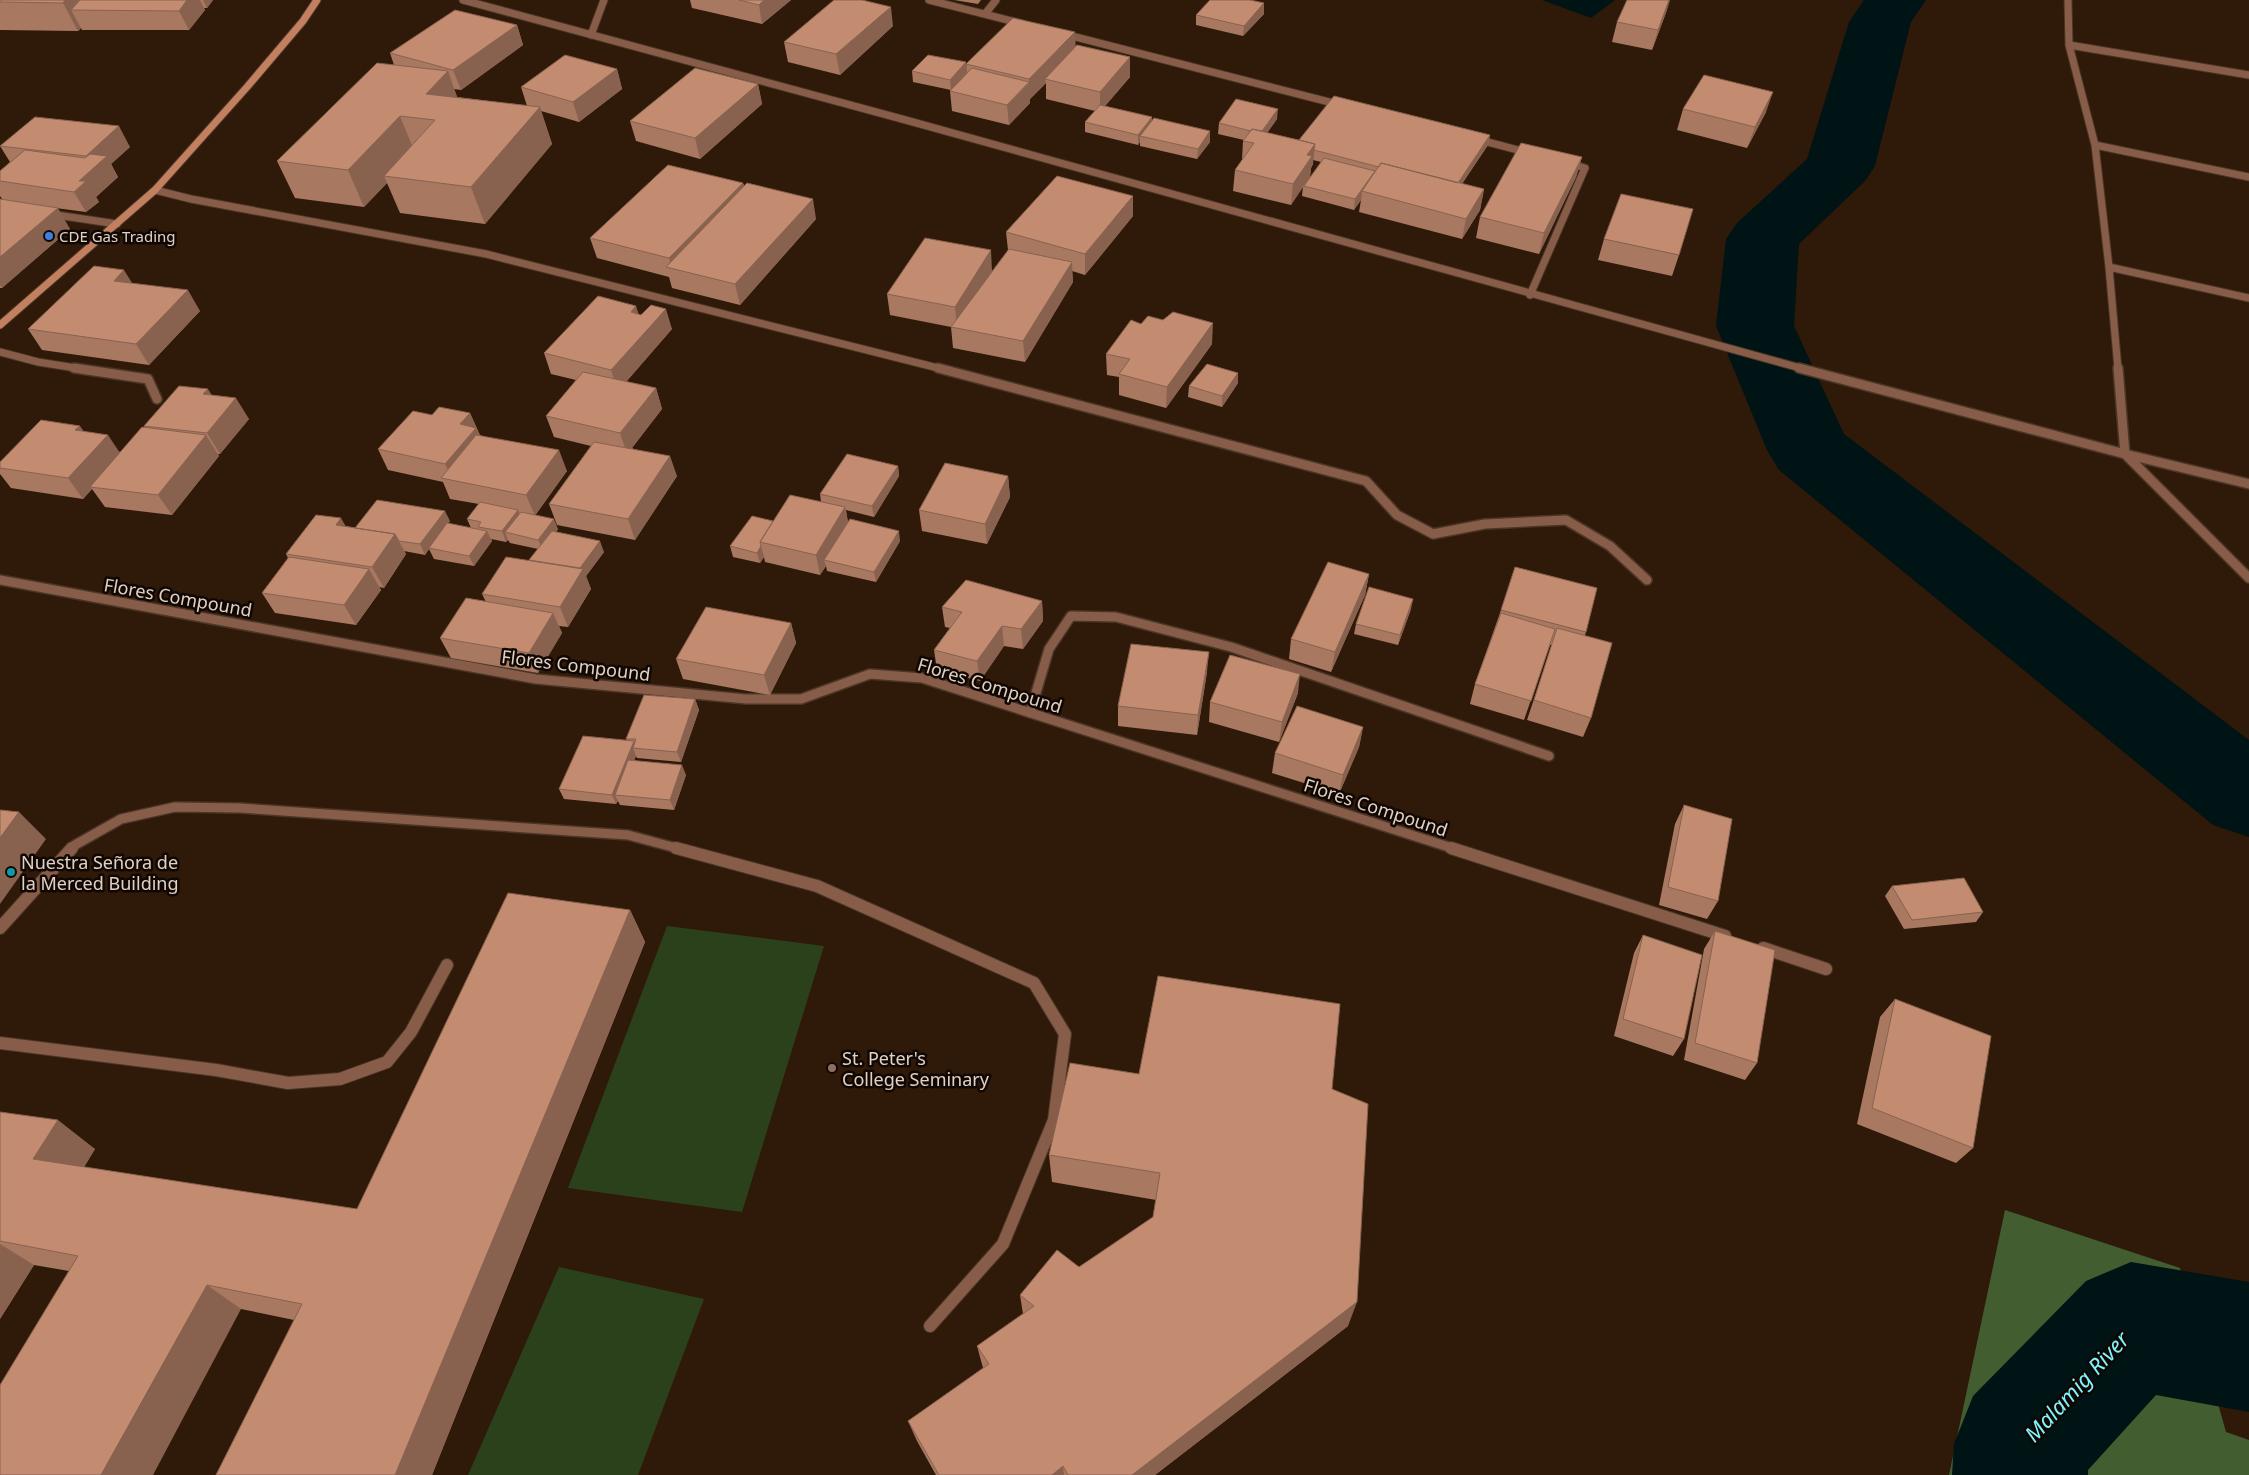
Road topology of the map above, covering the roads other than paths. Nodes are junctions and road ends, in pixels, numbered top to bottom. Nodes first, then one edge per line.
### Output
1 (316, 0) edge
2 (463, 0) edge
3 (604, 0) edge
4 (928, 0) edge
5 (996, 0) edge
6 (2068, 0) edge
7 (985, 14) junction
8 (1033, 27) edge
9 (1052, 32) edge
10 (590, 35) junction
11 (2069, 45) junction
12 (2249, 75) edge
13 (1351, 107) edge
14 (1465, 136) edge
15 (2095, 145) junction
16 (1539, 156) edge
17 (1558, 161) edge
18 (2249, 177) edge
19 (155, 190) junction
20 (39, 212) edge
21 (117, 224) junction
22 (2109, 268) junction
23 (1530, 295) junction
24 (2249, 298) edge
25 (0, 326) edge
26 (0, 352) edge
27 (157, 400) dead end
28 (2125, 454) junction
29 (2249, 484) edge
30 (2249, 578) edge
31 (0, 580) edge
32 (1647, 580) dead end
33 (1030, 713) junction
34 (1549, 756) dead end
35 (0, 928) edge
36 (1731, 938) edge
37 (1750, 944) edge
38 (447, 965) dead end
39 (1826, 969) dead end
40 (0, 1042) edge
41 (930, 1326) dead end

1 - 19 main road
2 - 10 street
3 - 10 street
4 - 7 street
5 - 7 street
6 - 11 street
7 - 8 street
9 - 13 street
10 - 23 street
11 - 12 street
11 - 15 street
14 - 16 street
15 - 18 street
15 - 22 street
17 - 23 street
19 - 21 main road
19 - 32 street
20 - 21 street
21 - 25 main road
22 - 24 street
22 - 28 street
23 - 28 street
26 - 27 street
28 - 29 street
28 - 30 street
31 - 33 street, Flores Compound
33 - 34 street
33 - 36 street, Flores Compound
35 - 41 street
37 - 39 street
38 - 40 street

